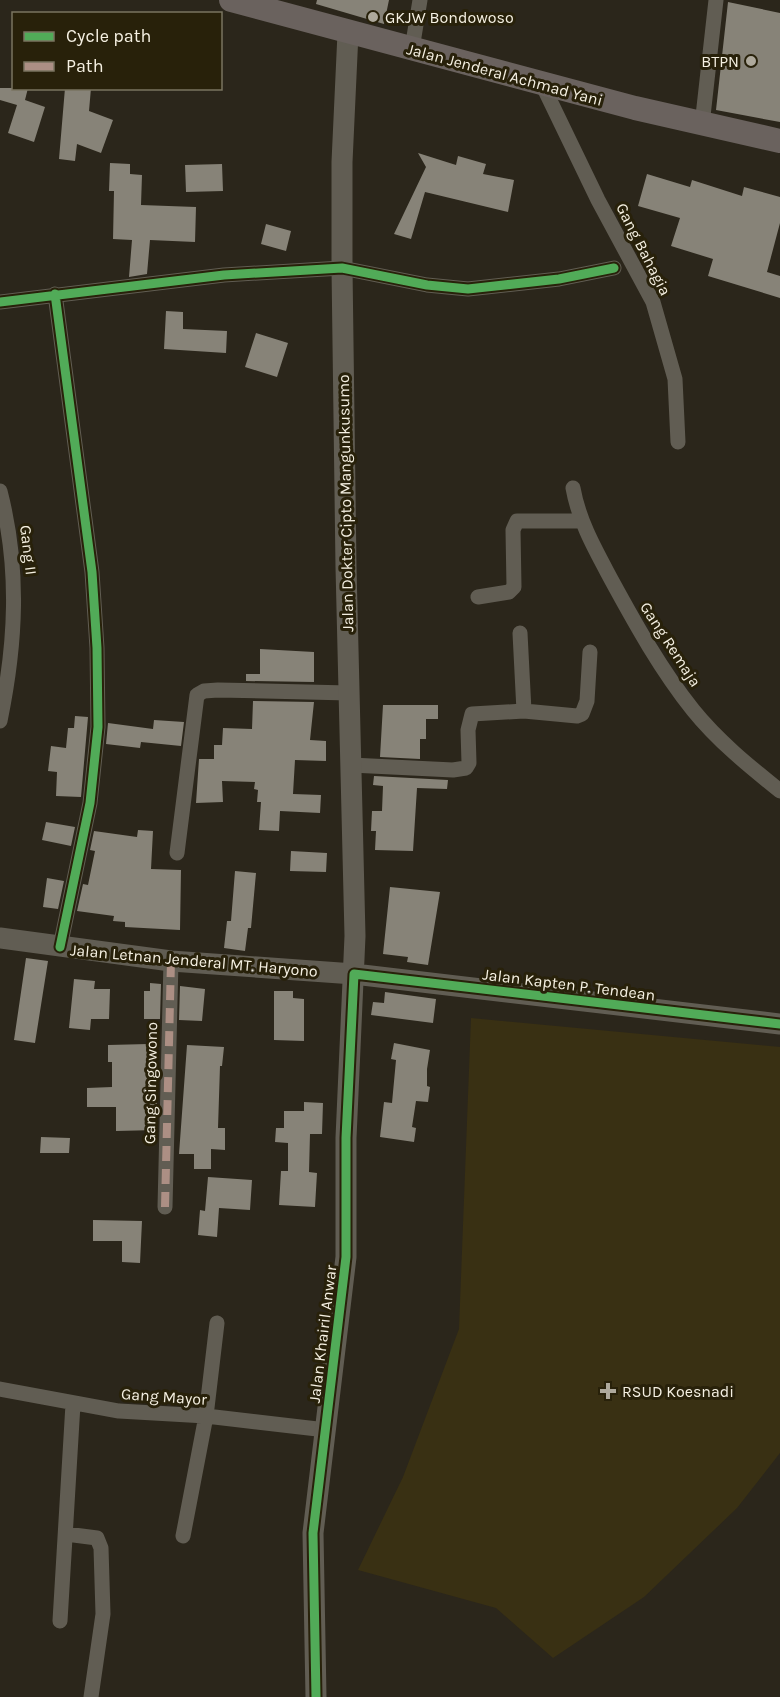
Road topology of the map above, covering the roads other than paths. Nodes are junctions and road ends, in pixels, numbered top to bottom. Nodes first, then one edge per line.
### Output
1 (231, 0) edge
2 (420, 0) edge
3 (716, 0) edge
4 (348, 33) junction
5 (412, 49) junction
6 (553, 87) junction
7 (702, 125) junction
8 (780, 141) edge
9 (342, 268) junction
10 (614, 268) dead end
11 (54, 294) junction
12 (0, 302) edge
13 (678, 442) dead end
14 (573, 488) dead end
15 (0, 491) edge
16 (582, 521) junction
17 (5, 532) edge
18 (478, 597) dead end
19 (520, 633) dead end
20 (590, 652) dead end
21 (349, 693) junction
22 (524, 711) junction
23 (0, 721) edge
24 (351, 765) junction
25 (780, 791) edge
26 (177, 853) dead end
27 (0, 938) edge
28 (60, 947) junction
29 (171, 961) junction
30 (354, 974) junction
31 (780, 1024) edge
32 (165, 1207) dead end
33 (217, 1323) dead end
34 (0, 1389) edge
35 (73, 1404) junction
36 (206, 1416) junction
37 (326, 1430) junction
38 (66, 1534) junction
39 (183, 1536) dead end
40 (60, 1621) dead end
41 (91, 1697) edge
42 (316, 1697) edge

1 - 4 main road, Jalan Jenderal Achmad Yani
2 - 5 street
3 - 7 street
4 - 5 main road, Jalan Jenderal Achmad Yani
4 - 9 main road, Jalan Dokter Cipto Mangunkusumo
5 - 6 main road, Jalan Jenderal Achmad Yani
6 - 7 main road, Jalan Jenderal Achmad Yani
6 - 13 street, Gang Bahagia
7 - 8 main road, Jalan Jenderal Achmad Yani
9 - 10 street
9 - 11 street
9 - 21 main road, Jalan Dokter Cipto Mangunkusumo
11 - 12 street
11 - 28 street
14 - 16 street, Gang Remaja
15 - 17 street, Gang II
16 - 18 street
16 - 25 street, Gang Remaja
17 - 23 street, Gang II
19 - 22 street
20 - 22 street
21 - 24 main road, Jalan Dokter Cipto Mangunkusumo
21 - 26 street
22 - 24 street
24 - 30 main road, Jalan Dokter Cipto Mangunkusumo
27 - 28 main road, Jalan Letnan Jenderal MT. Haryono
28 - 29 main road, Jalan Letnan Jenderal MT. Haryono
29 - 30 main road, Jalan Letnan Jenderal MT. Haryono
29 - 32 street, Gang Singowono
30 - 31 main road, Jalan Kapten P. Tendean
30 - 37 main road, Jalan Khairil Anwar
33 - 36 street
34 - 35 street, Gang Mayor
35 - 36 street, Gang Mayor
35 - 38 street
36 - 37 street, Gang Mayor
36 - 39 street
37 - 42 main road, Jalan Khairil Anwar
38 - 40 street
38 - 41 street

